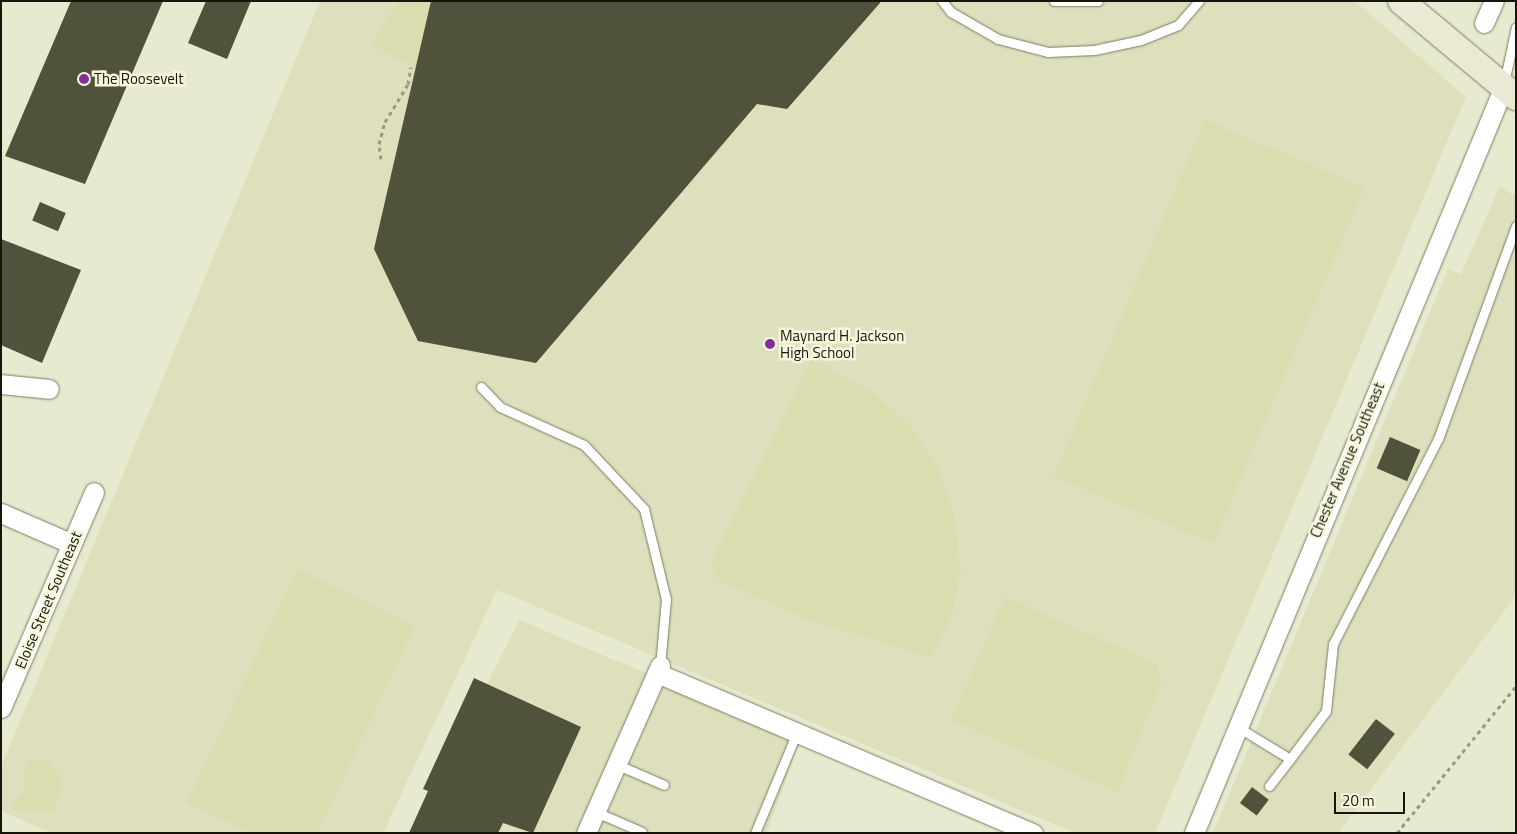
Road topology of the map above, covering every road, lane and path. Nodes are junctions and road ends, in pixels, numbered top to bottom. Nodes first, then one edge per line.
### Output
1 (942, 1) edge
2 (1054, 1) edge
3 (1098, 1) edge
4 (1199, 1) edge
5 (1401, 1) edge
6 (1494, 1) edge
7 (1484, 23) dead end
8 (1516, 27) edge
9 (411, 67) dead end
10 (1509, 93) edge
11 (381, 159) dead end
12 (1516, 226) edge
13 (1, 384) edge
14 (481, 387) dead end
15 (49, 389) dead end
16 (94, 492) dead end
17 (1, 513) edge
18 (72, 544) junction
19 (659, 670) junction
20 (1516, 686) edge
21 (1, 708) edge
22 (1236, 726) junction
23 (798, 732) junction
24 (1290, 759) junction
25 (618, 765) junction
26 (664, 786) dead end
27 (1270, 786) dead end
28 (596, 812) junction
29 (642, 832) edge
30 (586, 833) edge
31 (755, 833) edge
32 (1033, 833) edge
33 (1194, 833) edge
34 (1397, 833) edge

1 - 4 lane
2 - 3 lane
5 - 10 street
6 - 7 street
8 - 10 lane
9 - 11 path
10 - 22 street, Chester Avenue Southeast
12 - 24 lane
13 - 15 street
14 - 19 lane
16 - 18 street, Eloise Street Southeast
17 - 18 street
18 - 21 street, Eloise Street Southeast
19 - 23 street
19 - 25 street
20 - 34 path
22 - 24 lane
22 - 33 street, Chester Avenue Southeast
23 - 31 lane
23 - 32 street
24 - 27 lane
25 - 26 lane
25 - 28 street
28 - 29 lane
28 - 30 street

